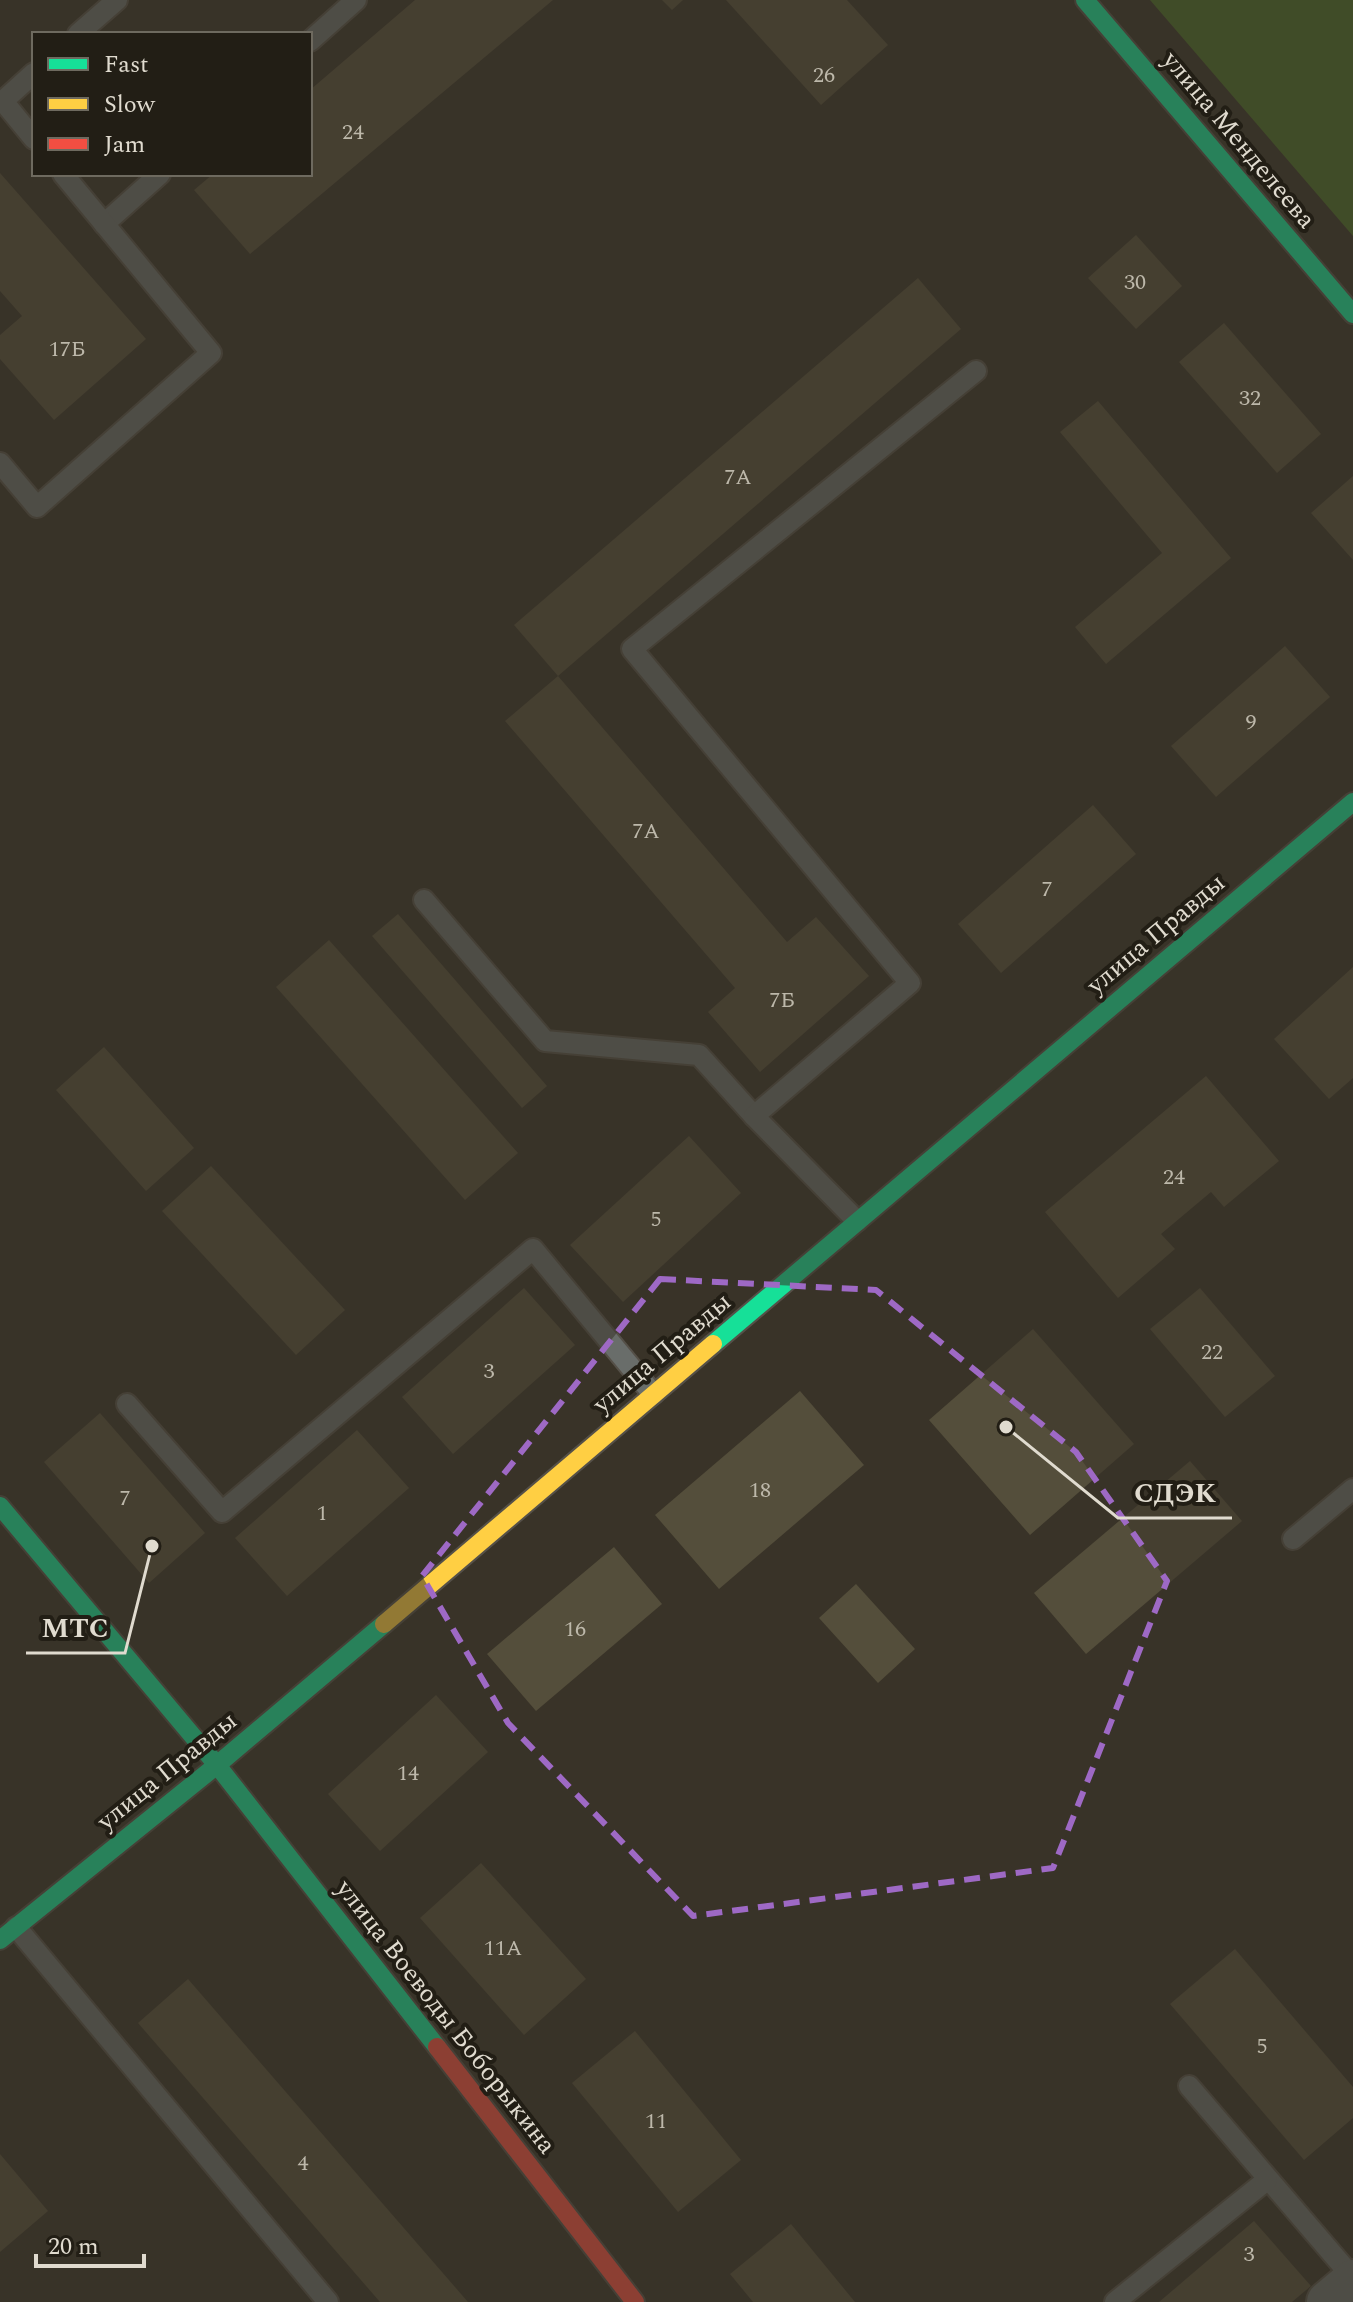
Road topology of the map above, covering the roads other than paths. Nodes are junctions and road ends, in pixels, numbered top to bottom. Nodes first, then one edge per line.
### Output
1 (117, 0) edge
2 (356, 0) edge
3 (1085, 0) edge
4 (80, 32) edge
5 (312, 39) edge
6 (32, 75) edge
7 (32, 137) edge
8 (65, 176) edge
9 (158, 176) edge
10 (104, 224) junction
11 (1353, 314) edge
12 (976, 371) dead end
13 (0, 463) edge
14 (1353, 802) edge
15 (424, 900) dead end
16 (754, 1116) junction
17 (857, 1221) junction
18 (653, 1394) junction
19 (127, 1404) dead end
20 (1353, 1489) edge
21 (0, 1506) edge
22 (1293, 1539) dead end
23 (217, 1765) junction
24 (8, 1934) edge
25 (1189, 2086) dead end
26 (1267, 2180) junction
27 (1353, 2280) edge
28 (328, 2302) edge
29 (635, 2302) edge
30 (1115, 2302) edge
31 (1328, 2302) edge

1 - 4 lane
2 - 5 lane
3 - 11 street, улица Менделеева
6 - 7 lane
8 - 10 lane
9 - 10 lane
10 - 13 lane
12 - 16 lane
14 - 17 street, улица Правды
15 - 16 lane
16 - 17 lane
17 - 18 street, улица Правды
18 - 19 lane
18 - 23 street, улица Правды
20 - 22 lane
21 - 23 street, улица Воеводы Боборыкина
23 - 24 street, улица Правды
23 - 29 street, улица Воеводы Боборыкина
24 - 28 lane
25 - 26 lane
26 - 27 lane
26 - 30 lane
27 - 31 street

